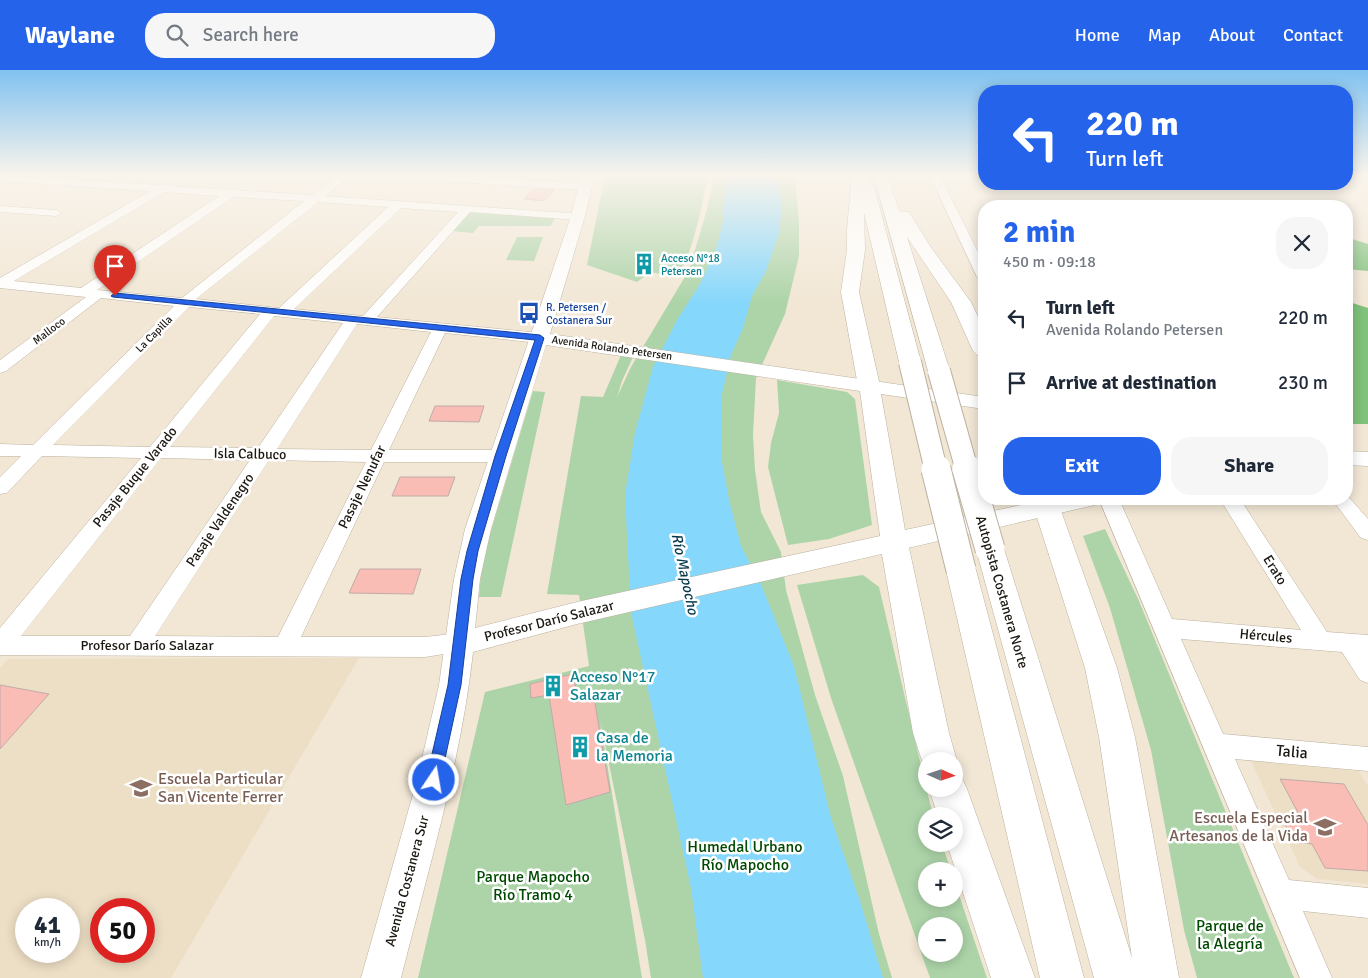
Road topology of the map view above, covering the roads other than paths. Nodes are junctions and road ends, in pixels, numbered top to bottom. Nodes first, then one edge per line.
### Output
1 (113, 218) edge
2 (195, 218) edge
3 (290, 218) edge
4 (382, 218) edge
5 (458, 218) edge
6 (577, 218) edge
7 (856, 218) edge
8 (873, 218) edge
9 (894, 218) edge
10 (905, 218) edge
11 (955, 218) edge
12 (964, 239) junction
13 (978, 256) edge
14 (978, 266) edge
15 (0, 284) edge
16 (20, 286) junction
17 (91, 293) junction
18 (0, 299) edge
19 (185, 302) junction
20 (277, 311) junction
21 (360, 320) junction
22 (440, 328) junction
23 (540, 338) junction
24 (978, 338) edge
25 (0, 368) edge
26 (869, 386) junction
27 (978, 402) edge
28 (0, 450) edge
29 (36, 452) junction
30 (154, 453) junction
31 (264, 454) junction
32 (376, 456) junction
33 (500, 456) junction
34 (1353, 458) edge
35 (1368, 459) edge
36 (0, 488) edge
37 (1041, 505) edge
38 (1045, 505) edge
39 (1112, 505) edge
40 (1234, 505) edge
41 (1347, 505) edge
42 (1368, 533) edge
43 (894, 543) junction
44 (1164, 628) junction
45 (1320, 641) junction
46 (461, 643) junction
47 (1358, 644) edge
48 (0, 645) edge
49 (137, 646) junction
50 (285, 646) junction
51 (1368, 673) edge
52 (1216, 745) junction
53 (937, 752) edge
54 (1368, 759) edge
55 (951, 798) edge
56 (1280, 894) junction
57 (1368, 903) edge
58 (381, 978) edge
59 (1013, 978) edge
60 (1062, 978) edge
61 (1116, 978) edge
62 (1157, 978) edge
63 (1316, 978) edge

1 - 15 street
2 - 17 street, Malloco
3 - 19 street, La Capilla
4 - 20 street, Pasaje Buque Varado
5 - 21 street, Pasaje Valdenegro
6 - 23 main road, Avenida Costanera Sur
7 - 26 highway
8 - 60 highway, bridge
9 - 61 highway, Autopista Costanera Norte, bridge
10 - 24 highway
11 - 12 street
12 - 13 street
12 - 14 street
15 - 16 street, Avenida Rolando Petersen
16 - 17 street, Avenida Rolando Petersen
16 - 18 street
17 - 19 street, Avenida Rolando Petersen
17 - 25 street, Malloco
19 - 20 street, Avenida Rolando Petersen
19 - 29 street, La Capilla
20 - 21 street, Avenida Rolando Petersen
20 - 30 street, Pasaje Buque Varado
21 - 22 street, Avenida Rolando Petersen
21 - 31 street, Pasaje Valdenegro
22 - 23 street, Avenida Rolando Petersen
22 - 32 street, Pasaje Nenufar
23 - 26 main road, Avenida Rolando Petersen
23 - 33 main road, Avenida Costanera Sur
26 - 27 main road, Avenida Rolando Petersen
26 - 43 main road
28 - 29 street, Isla Calbuco
29 - 30 street, Isla Calbuco
29 - 36 street, La Capilla
30 - 31 street, Isla Calbuco
30 - 48 street, Pasaje Buque Varado
31 - 32 street, Isla Calbuco
31 - 49 street, Pasaje Valdenegro
32 - 33 street, Isla Calbuco
32 - 50 street, Pasaje Nenufar
33 - 46 main road, Avenida Costanera Sur
34 - 35 main road
37 - 43 main road, Profesor Darío Salazar
38 - 62 highway
39 - 44 street
40 - 45 street, Erato
41 - 42 street
43 - 46 main road, Profesor Darío Salazar
43 - 53 highway
44 - 45 street, Hércules
44 - 52 street
45 - 47 street, Hércules
46 - 50 street, Profesor Darío Salazar
46 - 58 main road, Avenida Costanera Sur
47 - 51 street
48 - 49 street, Profesor Darío Salazar
49 - 50 street, Profesor Darío Salazar
52 - 54 street, Talia
52 - 56 street
55 - 59 highway
56 - 57 street
56 - 63 street

